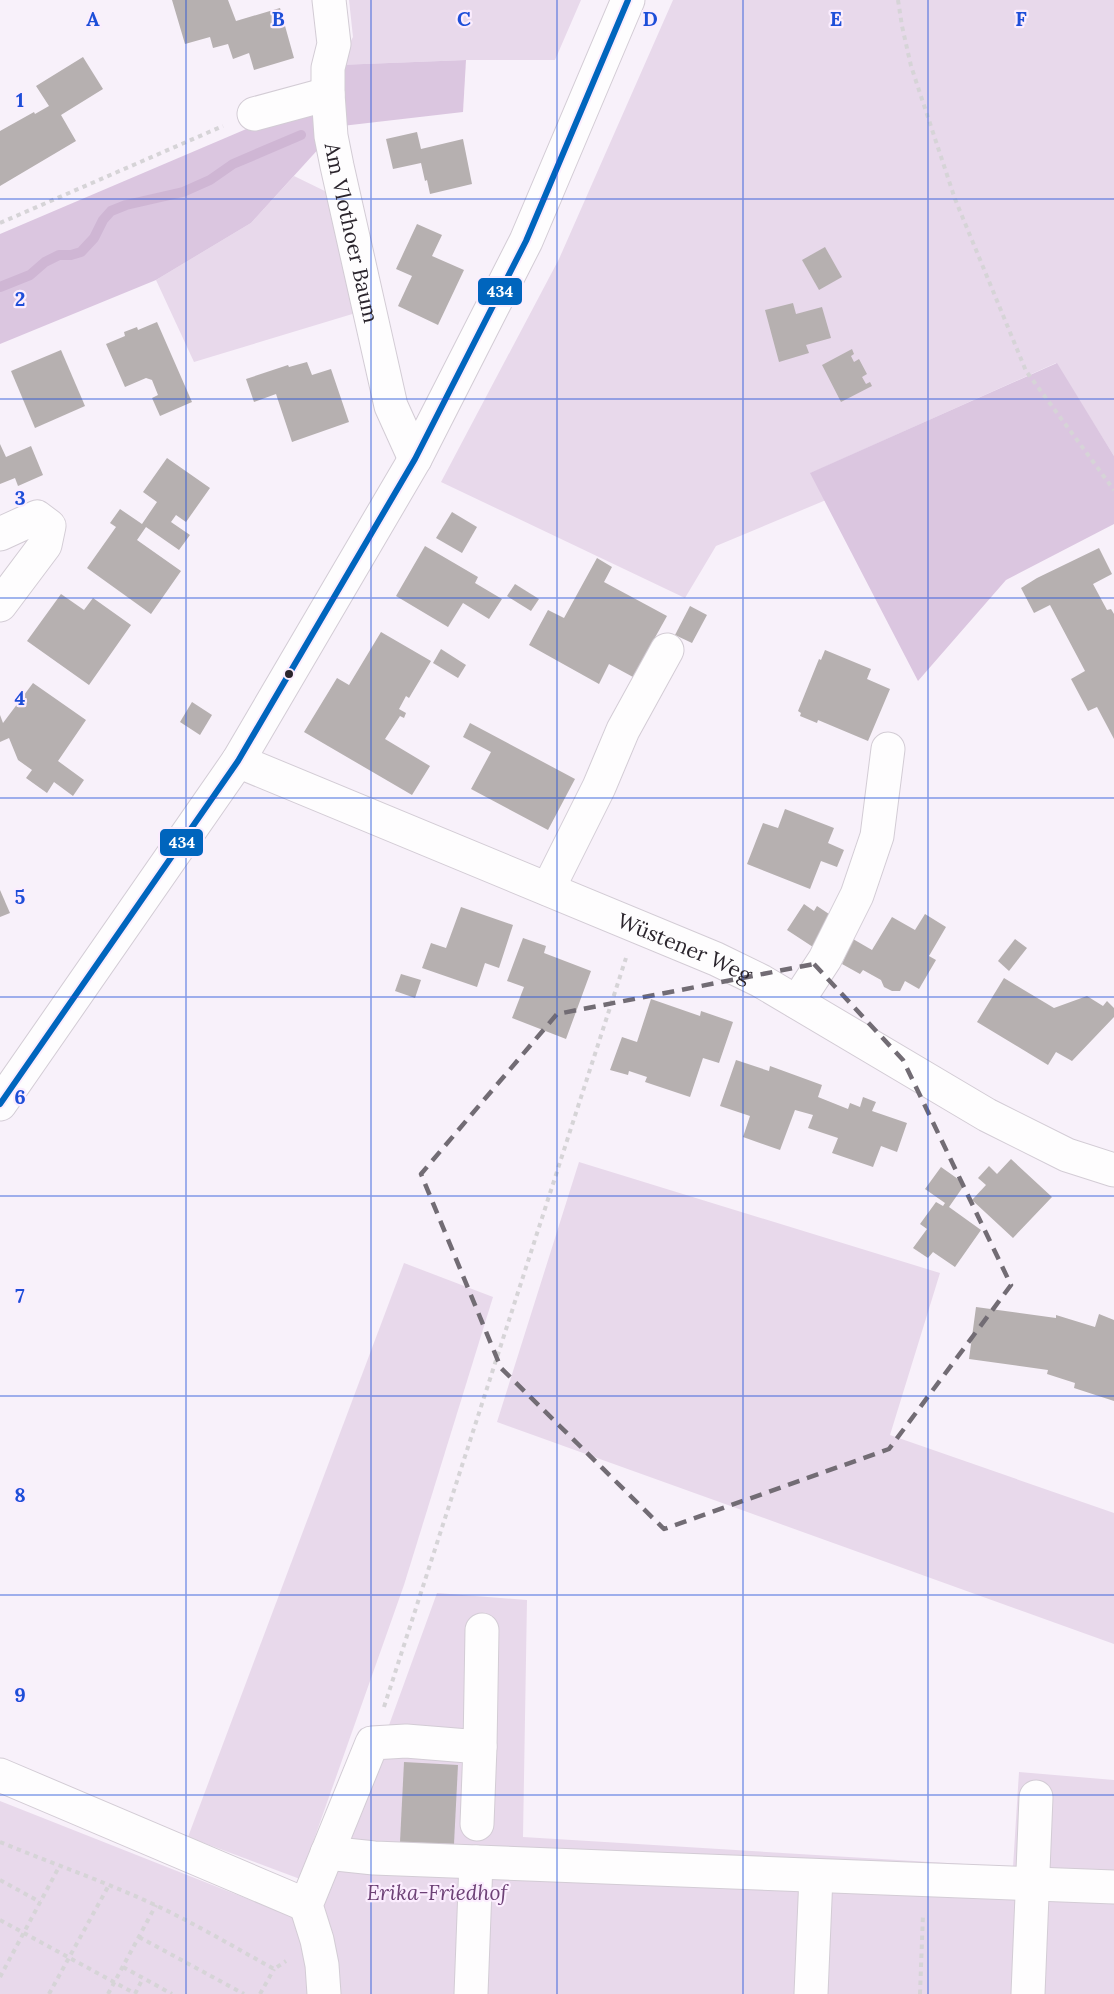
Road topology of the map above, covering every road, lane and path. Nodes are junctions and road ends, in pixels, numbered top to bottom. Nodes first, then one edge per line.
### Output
1 (328, 0) edge
2 (628, 0) edge
3 (898, 0) edge
4 (328, 94) junction
5 (254, 114) joint
6 (0, 223) edge
7 (415, 459) junction
8 (1114, 490) edge
9 (0, 534) edge
10 (0, 605) edge
11 (667, 650) dead end
12 (888, 749) dead end
13 (237, 761) junction
14 (548, 889) junction
15 (637, 926) junction
16 (797, 1002) junction
17 (0, 1104) edge
18 (1114, 1170) edge
19 (482, 1630) dead end
20 (372, 1743) junction
21 (480, 1747) junction
22 (0, 1775) edge
23 (1036, 1797) dead end
24 (477, 1824) dead end
25 (0, 1842) edge
26 (327, 1853) junction
27 (476, 1862) junction
28 (59, 1867) junction
29 (816, 1876) junction
30 (0, 1880) edge
31 (925, 1880) junction
32 (1032, 1884) junction
33 (109, 1885) junction
34 (1114, 1887) edge
35 (40, 1902) junction
36 (156, 1905) junction
37 (306, 1905) junction
38 (0, 1920) edge
39 (24, 1933) junction
40 (139, 1937) junction
41 (317, 1940) junction
42 (68, 1957) junction
43 (123, 1966) junction
44 (274, 1969) junction
45 (0, 1977) edge
46 (143, 1978) junction
47 (114, 1982) junction
48 (49, 1994) edge
49 (109, 1994) edge
50 (135, 1994) edge
51 (172, 1994) edge
52 (244, 1994) edge
53 (260, 1994) edge
54 (324, 1994) edge
55 (471, 1994) edge
56 (811, 1994) edge
57 (920, 1994) edge
58 (1028, 1994) edge

1 - 4 street, Am Vlothoer Baum
2 - 7 street
3 - 8 path
4 - 5 street
4 - 7 street, Am Vlothoer Baum
5 - 6 path
7 - 13 street
9 - 10 street
11 - 14 street
12 - 16 street
13 - 14 street, Wüstener Weg
13 - 17 street
14 - 15 street, Wüstener Weg
15 - 16 street, Wüstener Weg
15 - 20 path
16 - 18 street, Wüstener Weg
19 - 21 street
20 - 21 street
20 - 26 street
21 - 24 street
22 - 37 street
23 - 32 street
25 - 28 path
26 - 27 street
26 - 37 street
27 - 29 street
27 - 55 street
28 - 33 path
28 - 35 path
29 - 31 street
29 - 56 street
30 - 35 path
31 - 32 street
31 - 57 path
32 - 34 street
32 - 58 street
33 - 36 path
33 - 42 path
35 - 39 path
36 - 40 path
36 - 44 path
37 - 41 street
38 - 39 path
39 - 42 path
39 - 45 path
40 - 43 path
40 - 52 path
41 - 44 path
41 - 54 street
42 - 47 path
42 - 48 path
43 - 46 path
43 - 47 path
44 - 53 path
46 - 50 path
46 - 51 path
47 - 49 path
47 - 50 path

